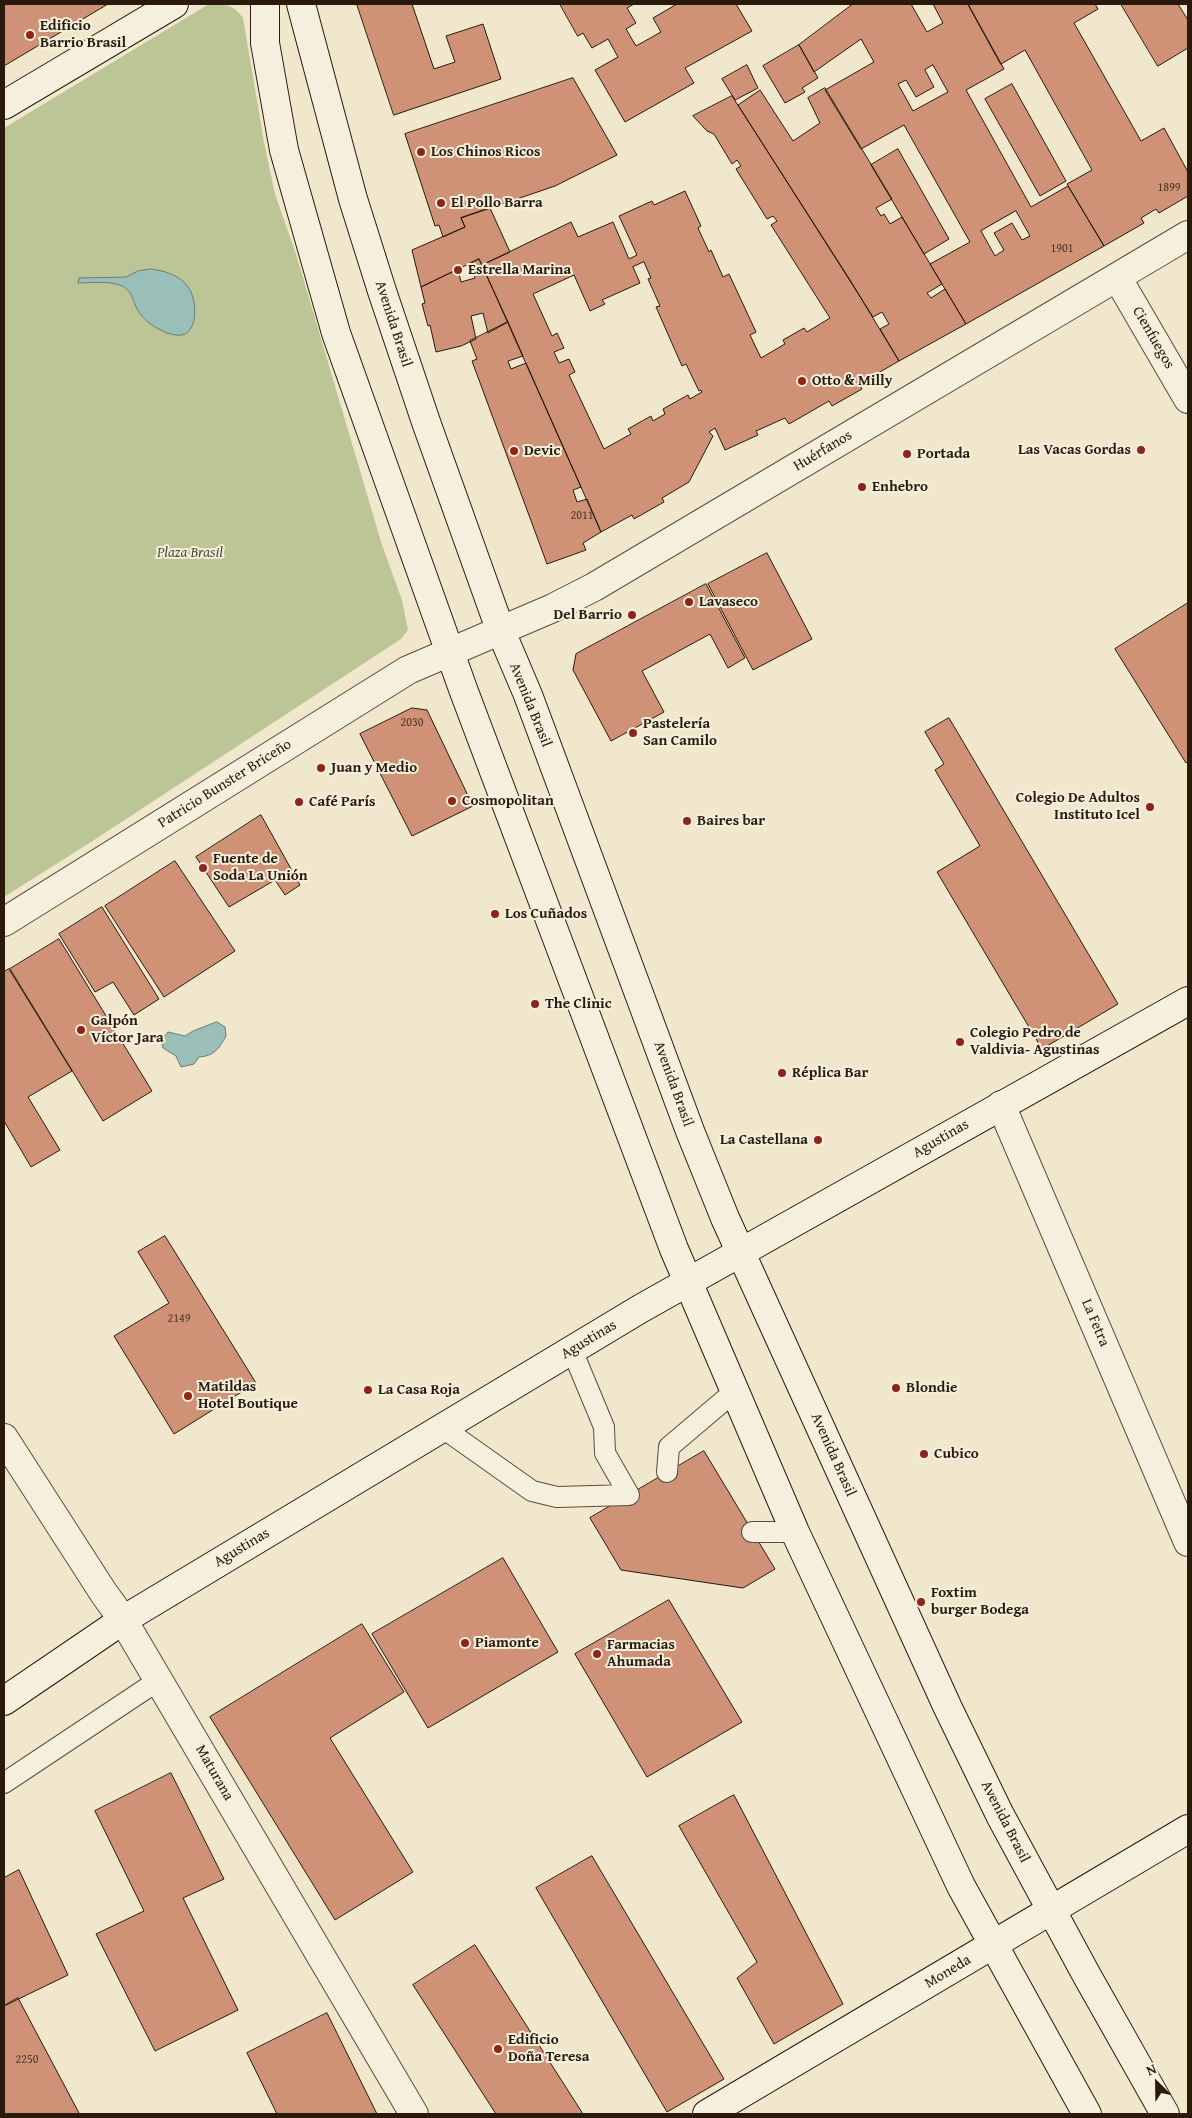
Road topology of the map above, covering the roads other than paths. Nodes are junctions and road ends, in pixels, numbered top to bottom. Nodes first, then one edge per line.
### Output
1 (174, 4) edge
2 (265, 4) edge
3 (301, 4) edge
4 (4, 105) edge
5 (1188, 235) edge
6 (1117, 277) junction
7 (1188, 400) edge
8 (500, 629) junction
9 (450, 652) junction
10 (4, 922) edge
11 (1188, 1001) edge
12 (1002, 1105) junction
13 (741, 1252) junction
14 (688, 1282) junction
15 (572, 1350) junction
16 (735, 1392) junction
17 (443, 1428) junction
18 (4, 1438) edge
19 (668, 1472) dead end
20 (752, 1532) dead end
21 (796, 1532) junction
22 (1188, 1542) edge
23 (123, 1620) junction
24 (159, 1680) junction
25 (4, 1701) edge
26 (4, 1783) edge
27 (1188, 1829) edge
28 (1051, 1910) junction
29 (993, 1945) junction
30 (414, 2114) edge
31 (707, 2114) edge
32 (1087, 2114) edge
33 (1165, 2114) edge

1 - 4 street
2 - 9 street
3 - 8 street, Avenida Brasil
5 - 6 street, Huérfanos
6 - 7 street, Cienfuegos
6 - 8 street, Huérfanos
8 - 9 street, Huérfanos
8 - 13 street, Avenida Brasil
9 - 10 street, Patricio Bunster Briceño
9 - 14 street
11 - 12 street, Agustinas
12 - 13 street, Agustinas
12 - 22 street, La Fetra
13 - 14 street, Agustinas
13 - 28 street, Avenida Brasil
14 - 15 street, Agustinas
14 - 16 street
15 - 17 street, Agustinas
15 - 17 lane
16 - 19 lane
16 - 21 street
17 - 23 street, Agustinas
18 - 23 street, Maturana
20 - 21 lane
21 - 29 street
23 - 24 street, Maturana
23 - 25 street, Agustinas
24 - 26 lane
24 - 30 street, Maturana
27 - 28 street, Moneda
28 - 29 street, Moneda
28 - 33 street, Avenida Brasil
29 - 31 street, Moneda
29 - 32 street

